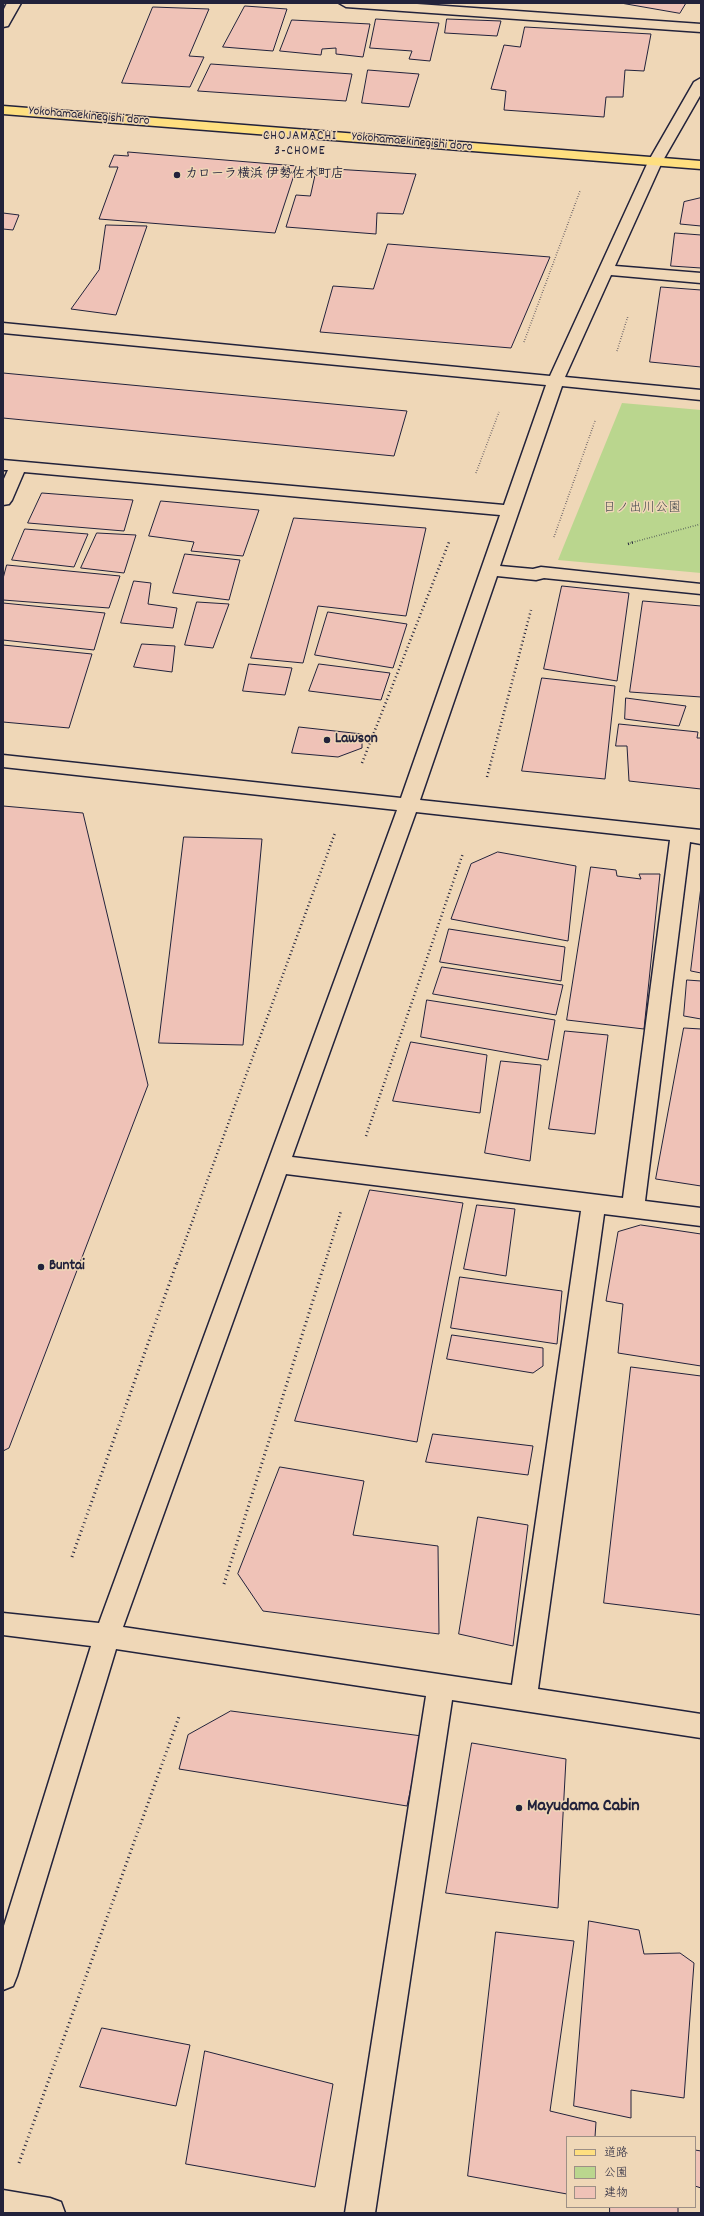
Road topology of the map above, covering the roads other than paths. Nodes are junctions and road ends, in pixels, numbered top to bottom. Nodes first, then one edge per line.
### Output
1 (14, 3) edge
2 (346, 3) edge
3 (3, 23) edge
4 (701, 28) edge
5 (701, 82) edge
6 (3, 110) edge
7 (655, 162) junction
8 (701, 165) edge
9 (606, 270) junction
10 (701, 278) edge
11 (3, 328) edge
12 (556, 382) junction
13 (701, 395) edge
14 (10, 465) edge
15 (3, 500) edge
16 (511, 512) junction
17 (490, 570) junction
18 (701, 589) edge
19 (3, 761) edge
20 (409, 804) junction
21 (691, 836) edge
22 (278, 1164) junction
23 (594, 1203) junction
24 (633, 1208) junction
25 (701, 1217) edge
26 (3, 1624) edge
27 (107, 1636) junction
28 (440, 1686) junction
29 (523, 1699) junction
30 (701, 1726) edge
31 (3, 1976) edge
32 (3, 2205) edge
33 (50, 2213) edge
34 (360, 2213) edge

1 - 3 street
2 - 4 street
5 - 7 street
6 - 7 main road, Yokohamaekinegishi doro
7 - 8 main road, Yokohamaekinegishi doro
7 - 9 street
9 - 10 street
9 - 12 street
11 - 12 street
12 - 13 street
12 - 16 street
14 - 15 street
14 - 16 street
16 - 17 street
17 - 18 street
17 - 20 street
19 - 20 street
20 - 21 street
20 - 22 street
21 - 24 street
22 - 23 street
22 - 27 street
23 - 24 street
23 - 29 street
24 - 25 street
26 - 27 street
27 - 28 street
27 - 31 street
28 - 29 street
28 - 34 street
29 - 30 street
32 - 33 street

